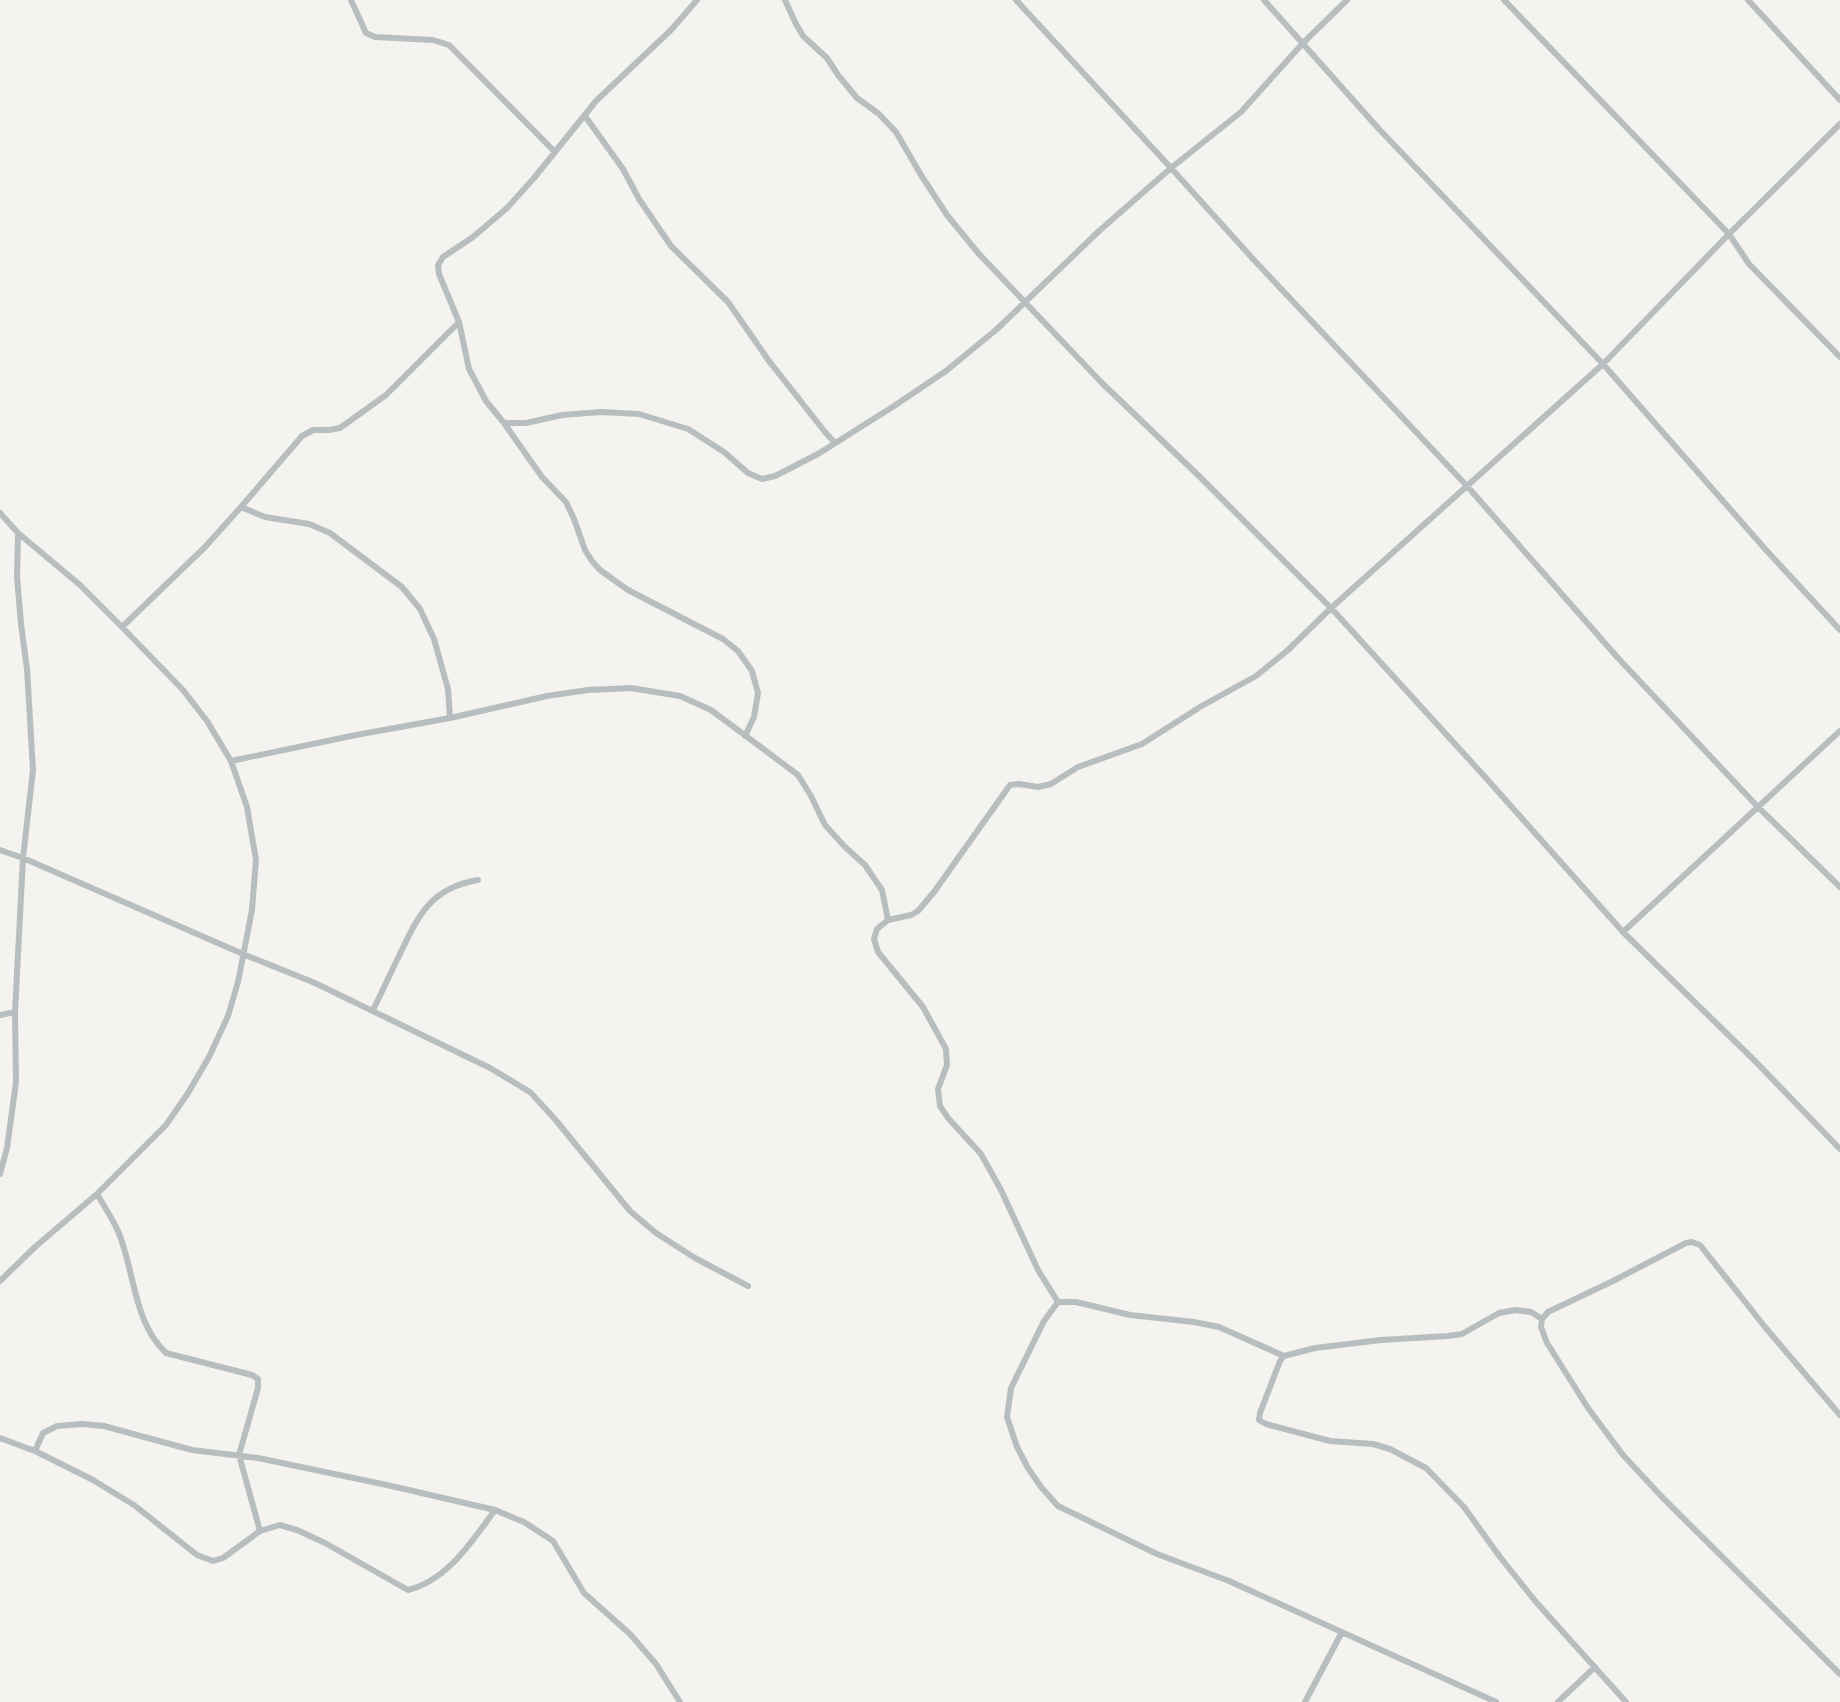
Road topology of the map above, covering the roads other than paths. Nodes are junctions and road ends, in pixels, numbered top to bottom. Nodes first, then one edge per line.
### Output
1 (351, 0) edge
2 (697, 0) edge
3 (785, 0) edge
4 (1016, 0) edge
5 (1264, 0) edge
6 (1347, 0) edge
7 (1504, 0) edge
8 (1748, 0) edge
9 (1303, 43) junction
10 (1840, 100) edge
11 (585, 116) junction
12 (1840, 124) edge
13 (555, 152) junction
14 (1171, 168) junction
15 (1729, 234) junction
16 (1025, 302) junction
17 (459, 322) junction
18 (1840, 357) edge
19 (1603, 364) junction
20 (504, 423) junction
21 (836, 443) junction
22 (1467, 486) junction
23 (242, 507) junction
24 (0, 513) edge
25 (18, 532) junction
26 (1331, 608) junction
27 (122, 627) junction
28 (1840, 630) edge
29 (450, 718) junction
30 (1840, 731) edge
31 (745, 736) junction
32 (231, 761) junction
33 (1757, 806) junction
34 (0, 850) edge
35 (23, 858) junction
36 (478, 880) dead end
37 (1840, 887) edge
38 (888, 920) junction
39 (1623, 932) junction
40 (243, 954) junction
41 (373, 1011) junction
42 (15, 1012) junction
43 (0, 1015) edge
44 (1840, 1149) edge
45 (0, 1174) edge
46 (97, 1194) junction
47 (0, 1281) edge
48 (748, 1286) dead end
49 (1058, 1302) junction
50 (1542, 1319) junction
51 (1284, 1356) junction
52 (1840, 1415) edge
53 (0, 1438) edge
54 (35, 1451) junction
55 (239, 1455) junction
56 (495, 1510) junction
57 (260, 1531) junction
58 (1342, 1632) junction
59 (1595, 1667) junction
60 (1840, 1674) edge
61 (680, 1702) edge
62 (1305, 1702) edge
63 (1496, 1702) edge
64 (1558, 1702) edge
65 (1626, 1702) edge

1 - 13 street
2 - 11 street
3 - 16 street
4 - 14 street
5 - 9 street
6 - 9 street
7 - 15 street
8 - 10 street
9 - 14 street
9 - 19 street
11 - 13 street
11 - 21 street
12 - 15 street
13 - 17 street
14 - 16 street
14 - 22 street
15 - 18 street
15 - 19 street
16 - 21 street
16 - 26 street
17 - 20 street
17 - 23 street
19 - 22 street
19 - 28 street
20 - 21 street
20 - 31 street
22 - 26 street
22 - 33 street
23 - 27 street
23 - 29 street
24 - 25 street
25 - 27 street
25 - 35 street
26 - 38 street
26 - 39 street
27 - 32 street
29 - 31 street
29 - 32 street
30 - 33 street
31 - 38 street
32 - 40 street
33 - 37 street
33 - 39 street
34 - 35 street
35 - 40 street
35 - 42 street
36 - 41 street
38 - 49 street
39 - 44 street
40 - 41 street
40 - 46 street
41 - 48 street
42 - 43 street
42 - 45 street
46 - 47 street
46 - 55 street
49 - 51 street
49 - 58 street
50 - 51 street
50 - 52 street
50 - 60 street
51 - 59 street
53 - 54 street
54 - 55 street
54 - 57 street
55 - 56 street
55 - 57 street
56 - 57 street
56 - 61 street
58 - 62 street
58 - 63 street
59 - 64 street
59 - 65 street

